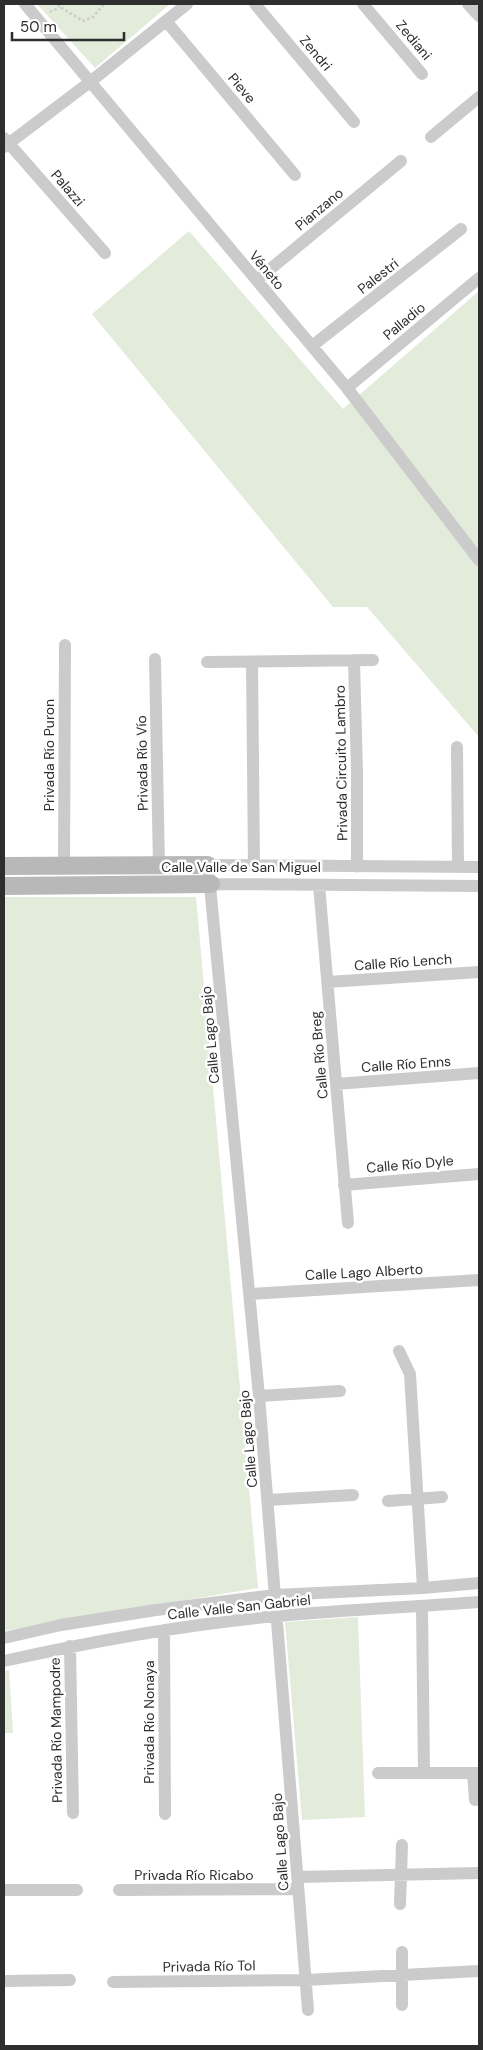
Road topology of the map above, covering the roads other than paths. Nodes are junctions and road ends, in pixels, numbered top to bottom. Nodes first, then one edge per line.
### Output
1 (25, 4) edge
2 (187, 4) edge
3 (256, 4) edge
4 (363, 4) edge
5 (468, 4) edge
6 (479, 16) edge
7 (166, 21) junction
8 (422, 74) dead end
9 (90, 82) junction
10 (479, 97) edge
11 (354, 122) dead end
12 (431, 137) dead end
13 (5, 143) edge
14 (401, 161) dead end
15 (295, 175) dead end
16 (461, 229) dead end
17 (105, 253) dead end
18 (479, 278) edge
19 (256, 280) junction
20 (312, 346) junction
21 (347, 388) junction
22 (479, 560) edge
23 (64, 645) dead end
24 (155, 659) dead end
25 (354, 660) junction
26 (373, 660) dead end
27 (207, 662) dead end
28 (252, 662) junction
29 (458, 747) dead end
30 (64, 865) junction
31 (4, 866) edge
32 (208, 866) junction
33 (254, 866) junction
34 (159, 867) junction
35 (356, 867) junction
36 (458, 867) junction
37 (479, 867) edge
38 (211, 884) junction
39 (320, 885) junction
40 (4, 886) edge
41 (479, 886) edge
42 (479, 972) edge
43 (328, 982) junction
44 (479, 1073) edge
45 (336, 1084) junction
46 (479, 1174) edge
47 (344, 1185) junction
48 (348, 1223) dead end
49 (479, 1280) edge
50 (250, 1294) junction
51 (399, 1352) dead end
52 (340, 1391) dead end
53 (259, 1396) junction
54 (354, 1495) dead end
55 (442, 1497) dead end
56 (268, 1500) junction
57 (417, 1500) junction
58 (388, 1501) dead end
59 (479, 1583) edge
60 (423, 1588) junction
61 (276, 1595) junction
62 (479, 1602) edge
63 (422, 1606) junction
64 (278, 1616) junction
65 (164, 1630) junction
66 (4, 1638) edge
67 (70, 1646) junction
68 (4, 1661) edge
69 (424, 1773) junction
70 (476, 1773) edge
71 (378, 1774) dead end
72 (475, 1800) dead end
73 (73, 1813) dead end
74 (165, 1814) dead end
75 (402, 1845) dead end
76 (479, 1873) edge
77 (401, 1874) junction
78 (298, 1883) junction
79 (4, 1890) edge
80 (76, 1890) dead end
81 (119, 1890) dead end
82 (400, 1904) dead end
83 (402, 1952) dead end
84 (479, 1971) edge
85 (401, 1974) junction
86 (70, 1980) dead end
87 (306, 1980) junction
88 (4, 1981) edge
89 (113, 1982) dead end
90 (402, 2005) dead end
91 (308, 2010) dead end

1 - 9 street, Véneto
2 - 7 street
3 - 11 street, Zendri
4 - 8 street, Zediani
5 - 6 street
7 - 9 street
7 - 15 street, Pieve
9 - 13 street
9 - 19 street, Véneto
10 - 12 street
13 - 17 street, Palazzi
14 - 19 street, Pianzano
16 - 20 street, Palestri
18 - 21 street, Palladio
19 - 20 street, Véneto
20 - 21 street, Véneto
21 - 22 street, Véneto
23 - 30 street, Privada Río Puron
24 - 34 street, Privada Río Vío
25 - 26 street
25 - 28 street
25 - 35 street, Privada Circuito Lambro
27 - 28 street
28 - 33 street
29 - 36 street
30 - 31 street, Calle Valle de San Miguel
30 - 34 street, Calle Valle de San Miguel
32 - 33 street, Calle Valle de San Miguel
32 - 34 street, Calle Valle de San Miguel
32 - 38 street, Calle Lago Bajo
33 - 35 street, Calle Valle de San Miguel
35 - 36 street, Calle Valle de San Miguel
36 - 37 street, Calle Valle de San Miguel
38 - 39 street, Calle Valle de San Miguel
38 - 40 street, Calle Valle de San Miguel
38 - 50 street, Calle Lago Bajo
39 - 41 street, Calle Valle de San Miguel
39 - 43 street, Calle Río Breg
42 - 43 street, Calle Río Lench
43 - 45 street, Calle Río Breg
44 - 45 street, Calle Río Enns
45 - 47 street, Calle Río Breg
46 - 47 street, Calle Río Dyle
47 - 48 street, Calle Río Breg
49 - 50 street, Calle Lago Alberto
50 - 53 street, Calle Lago Bajo
51 - 57 street
52 - 53 street
53 - 56 street, Calle Lago Bajo
54 - 56 street
55 - 57 street
56 - 61 street, Calle Lago Bajo
57 - 58 street
57 - 60 street
59 - 60 street, Calle Valle San Gabriel
60 - 61 street, Calle Valle San Gabriel
61 - 64 street, Calle Lago Bajo
61 - 66 street, Calle Valle San Gabriel
62 - 63 street, Calle Valle San Gabriel
63 - 64 street, Calle Valle San Gabriel
63 - 69 street
64 - 65 street, Calle Valle San Gabriel
64 - 78 street, Calle Lago Bajo
65 - 67 street, Calle Valle San Gabriel
65 - 74 street, Privada Río Nonaya
67 - 68 street, Calle Valle San Gabriel
67 - 73 street, Privada Río Mampodre
69 - 70 street
69 - 71 street
70 - 72 street
75 - 77 street
76 - 77 street, Privada Río Ricabo
77 - 78 street, Privada Río Ricabo
77 - 82 street
78 - 81 street, Privada Río Ricabo
78 - 87 street, Calle Lago Bajo
79 - 80 street
83 - 85 street
84 - 85 street, Privada Río Tol
85 - 87 street, Privada Río Tol
85 - 90 street
86 - 88 street
87 - 89 street, Privada Río Tol
87 - 91 street, Calle Lago Bajo

